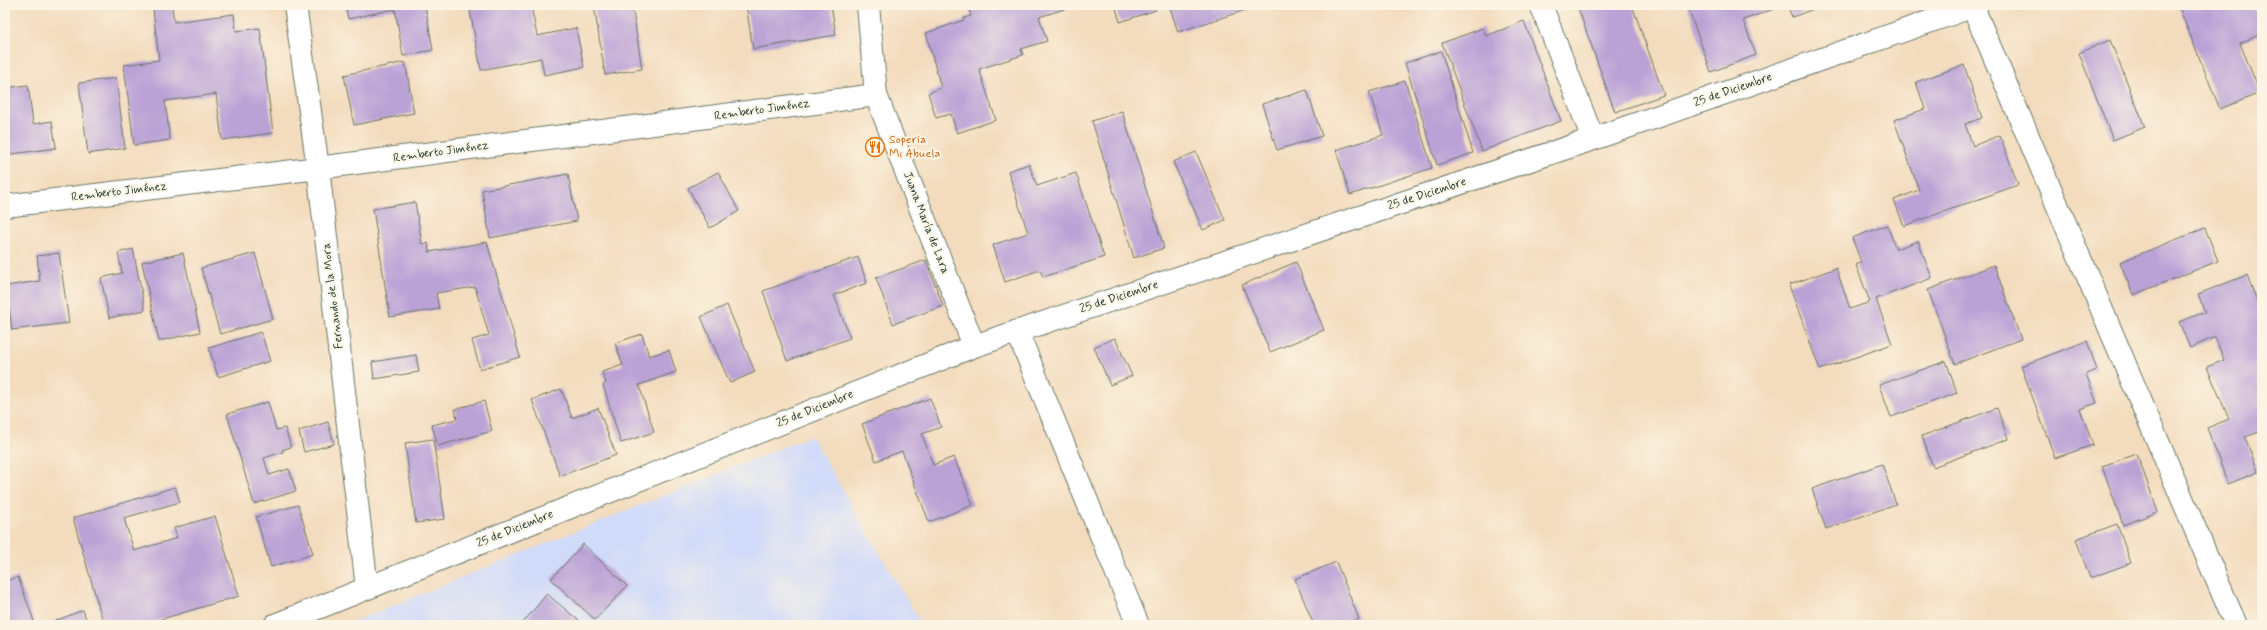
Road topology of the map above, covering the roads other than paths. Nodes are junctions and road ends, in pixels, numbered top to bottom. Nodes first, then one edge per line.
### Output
1 (295, 5) edge
2 (868, 5) edge
3 (1541, 5) edge
4 (1975, 6) edge
5 (876, 95) junction
6 (1593, 139) junction
7 (318, 168) junction
8 (5, 206) edge
9 (1017, 331) junction
10 (974, 346) junction
11 (367, 588) junction
12 (275, 625) edge
13 (1138, 625) edge
14 (2236, 625) edge

1 - 7 street, Fernando de la Mora
2 - 5 street, Juana María de Lara
3 - 6 street
4 - 6 street, 25 de Diciembre
4 - 14 street
5 - 7 street, Remberto Jiménez
5 - 10 street, Juana María de Lara
6 - 9 street, 25 de Diciembre
7 - 8 street, Remberto Jiménez
7 - 11 street, Fernando de la Mora
9 - 10 street, 25 de Diciembre
9 - 13 street
10 - 11 street, 25 de Diciembre
11 - 12 street, 25 de Diciembre

